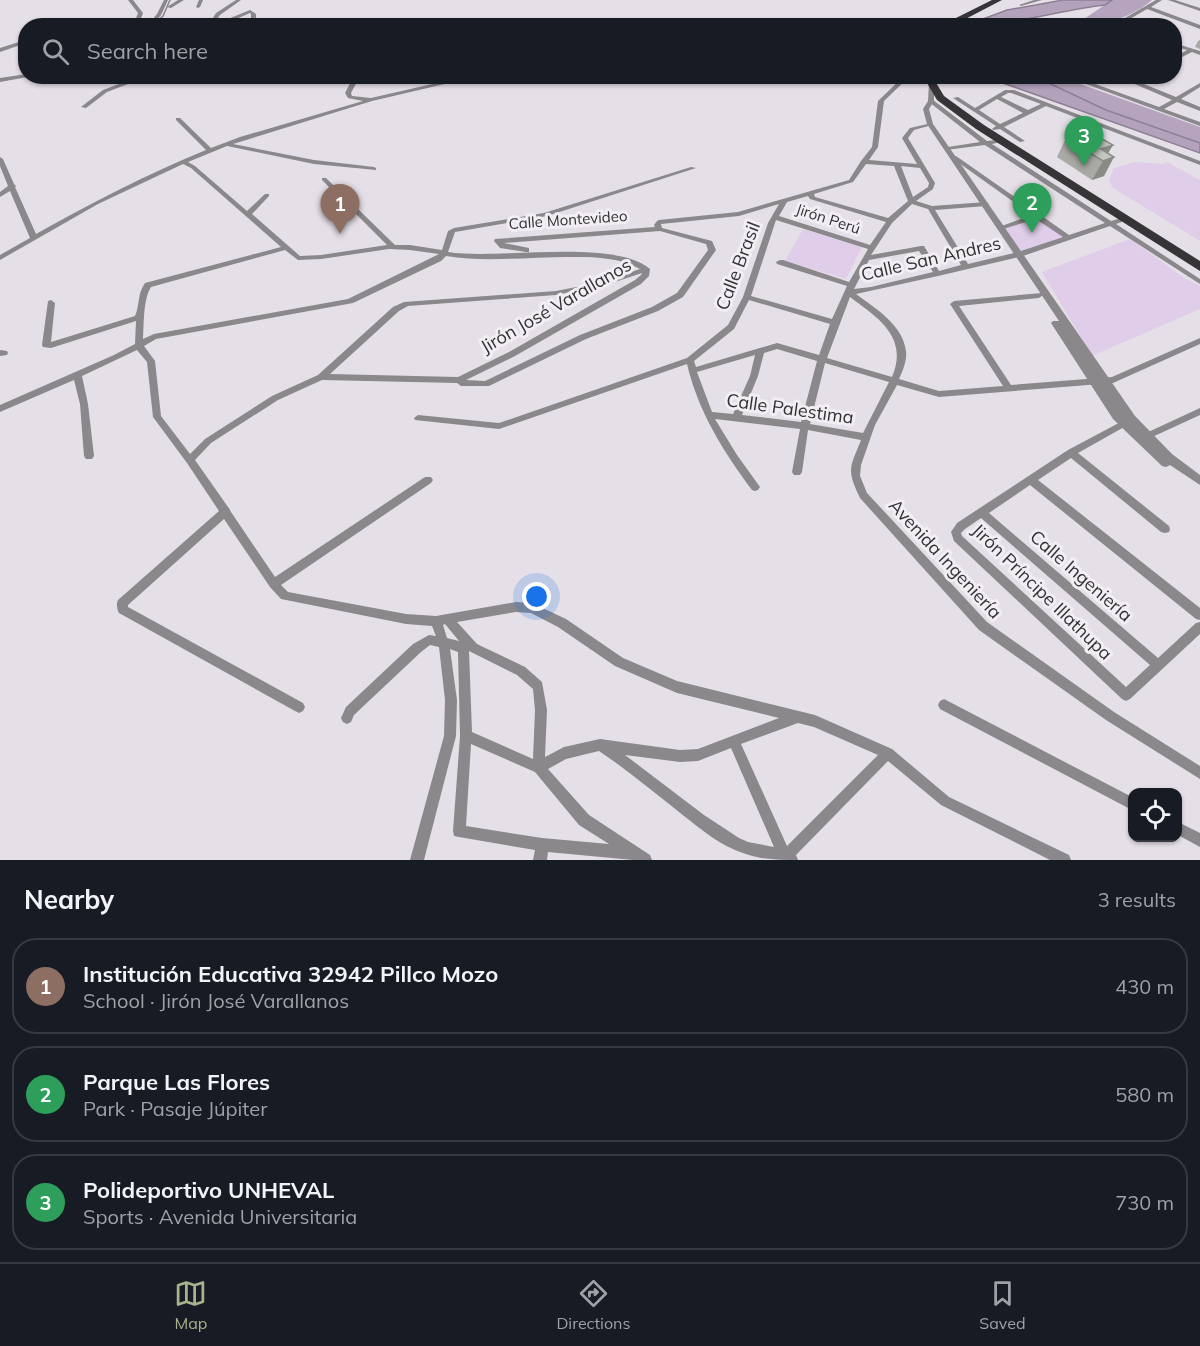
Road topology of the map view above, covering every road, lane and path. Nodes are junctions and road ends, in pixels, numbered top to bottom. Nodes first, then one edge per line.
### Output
1 (130, 0) edge
2 (166, 0) edge
3 (172, 0) edge
4 (182, 0) edge
5 (201, 0) edge
6 (239, 0) edge
7 (998, 0) edge
8 (1040, 0) edge
9 (1160, 0) edge
10 (1170, 0) edge
11 (1022, 5) dead end
12 (169, 7) junction
13 (198, 7) dead end
14 (1149, 8) junction
15 (1200, 10) edge
16 (139, 18) edge
17 (156, 18) edge
18 (161, 18) edge
19 (215, 18) edge
20 (232, 18) edge
21 (254, 18) edge
22 (962, 18) edge
23 (1129, 18) edge
24 (1176, 18) edge
25 (1182, 20) edge
26 (1187, 22) junction
27 (1182, 24) edge
28 (1200, 27) edge
29 (18, 44) edge
30 (1182, 47) edge
31 (0, 50) edge
32 (1192, 50) junction
33 (1200, 53) edge
34 (1182, 56) edge
35 (18, 76) edge
36 (0, 80) edge
37 (125, 84) edge
38 (353, 84) edge
39 (442, 84) edge
40 (899, 84) edge
41 (929, 84) edge
42 (932, 84) edge
43 (1088, 84) edge
44 (1137, 84) edge
45 (1199, 86) edge
46 (997, 97) junction
47 (956, 98) dead end
48 (1176, 99) junction
49 (371, 100) junction
50 (931, 101) junction
51 (1045, 104) junction
52 (84, 107) dead end
53 (1200, 109) edge
54 (975, 110) junction
55 (1159, 110) junction
56 (1028, 113) junction
57 (178, 119) dead end
58 (930, 123) junction
59 (1200, 124) edge
60 (1000, 127) junction
61 (987, 137) junction
62 (1022, 141) dead end
63 (225, 144) junction
64 (948, 149) junction
65 (209, 150) junction
66 (954, 157) junction
67 (0, 159) edge
68 (183, 162) junction
69 (863, 162) junction
70 (1200, 163) edge
71 (897, 165) junction
72 (923, 166) junction
73 (693, 168) dead end
74 (374, 170) dead end
75 (324, 179) dead end
76 (13, 186) junction
77 (810, 193) junction
78 (0, 195) edge
79 (267, 195) dead end
80 (1095, 199) junction
81 (911, 201) junction
82 (784, 202) junction
83 (986, 204) junction
84 (1081, 206) junction
85 (931, 208) junction
86 (248, 214) junction
87 (1037, 216) junction
88 (775, 217) junction
89 (1125, 219) junction
90 (890, 221) junction
91 (1110, 224) junction
92 (1001, 228) junction
93 (660, 229) junction
94 (34, 237) junction
95 (1068, 238) junction
96 (392, 246) junction
97 (285, 248) junction
98 (873, 248) junction
99 (444, 254) junction
100 (549, 254) junction
101 (1018, 255) junction
102 (0, 258) edge
103 (867, 258) junction
104 (780, 262) dead end
105 (966, 267) junction
106 (1200, 267) edge
107 (646, 269) junction
108 (938, 274) junction
109 (1200, 282) edge
110 (851, 288) junction
111 (1039, 295) junction
112 (747, 297) junction
113 (51, 303) dead end
114 (140, 316) junction
115 (836, 323) junction
116 (1200, 341) edge
117 (139, 346) junction
118 (760, 352) junction
119 (821, 359) junction
120 (690, 360) junction
121 (692, 371) junction
122 (77, 375) junction
123 (321, 377) junction
124 (459, 380) junction
125 (897, 381) junction
126 (1099, 381) junction
127 (1008, 387) junction
128 (0, 409) edge
129 (1196, 414) edge
130 (710, 415) junction
131 (418, 418) dead end
132 (736, 418) junction
133 (1127, 421) junction
134 (1200, 422) edge
135 (803, 426) junction
136 (1147, 436) junction
137 (865, 437) junction
138 (1071, 453) junction
139 (89, 456) dead end
140 (190, 460) junction
141 (797, 472) dead end
142 (428, 480) dead end
143 (1032, 481) junction
144 (1200, 481) edge
145 (755, 487) dead end
146 (1200, 490) edge
147 (226, 511) junction
148 (982, 513) junction
149 (1165, 529) dead end
150 (274, 584) junction
151 (1200, 615) edge
152 (442, 621) junction
153 (1200, 627) edge
154 (444, 644) junction
155 (1158, 665) junction
156 (944, 705) dead end
157 (299, 707) dead end
158 (798, 716) junction
159 (347, 718) dead end
160 (466, 736) junction
161 (734, 742) junction
162 (600, 745) junction
163 (888, 753) junction
164 (539, 768) junction
165 (1200, 773) edge
166 (1128, 802) edge
167 (1182, 830) edge
168 (1200, 840) edge
169 (542, 845) junction
170 (641, 857) edge
171 (786, 859) edge
172 (417, 860) edge
173 (540, 860) edge
174 (1064, 860) edge

1 - 16 street
2 - 17 street
3 - 12 street
4 - 12 street
5 - 13 street
6 - 19 street
7 - 22 highway
8 - 11 street
9 - 14 street
10 - 15 street
12 - 18 street
14 - 23 street
14 - 24 street
20 - 21 street
25 - 26 street
26 - 27 street
26 - 28 street
29 - 31 street
30 - 32 street
32 - 33 street
32 - 34 street
35 - 36 street
37 - 52 street
38 - 49 street
39 - 49 street
40 - 69 street
41 - 50 street
42 - 61 highway
43 - 55 street
44 - 48 street
45 - 48 street
46 - 51 street
46 - 54 street
46 - 56 street
47 - 54 street
48 - 53 street
48 - 55 street
49 - 63 street
50 - 58 street
50 - 61 street
51 - 56 street
51 - 70 street
54 - 60 street
55 - 59 street
56 - 60 street
57 - 65 street
58 - 64 street
58 - 72 street
60 - 61 street
60 - 62 street
61 - 64 street
61 - 80 highway
61 - 84 street
63 - 65 street
63 - 74 street
64 - 66 street
65 - 68 street
66 - 83 street
66 - 87 street
67 - 76 street
68 - 86 street, Jirón José Varallanos
68 - 94 street
69 - 71 street
69 - 77 street
71 - 72 street
71 - 81 street
72 - 81 street
73 - 99 street
75 - 96 street
76 - 78 street
76 - 94 street
77 - 82 street
77 - 90 street
79 - 86 street
80 - 84 street
80 - 89 highway
81 - 85 street
81 - 90 street
82 - 88 street, Calle Brasil
82 - 93 street
83 - 85 street
83 - 92 street
84 - 91 street
85 - 105 street
86 - 97 street, Jirón José Varallanos
87 - 92 street
87 - 95 street
88 - 98 street, Jirón Perú
88 - 112 street, Calle Brasil
89 - 91 street, Calle San Andres
89 - 106 highway
90 - 98 street
91 - 95 street, Calle San Andres
91 - 109 street
92 - 101 street
93 - 100 street, Calle Montevideo
93 - 124 street, Jirón José Varallanos
94 - 102 street
95 - 101 street, Calle San Andres
96 - 97 street, Jirón José Varallanos
96 - 99 street, Jirón José Varallanos
97 - 114 street
98 - 103 street
99 - 100 street, Jirón José Varallanos
99 - 117 street
100 - 107 street, Jirón José Varallanos
101 - 105 street, Calle San Andres
101 - 111 street
101 - 126 street
103 - 108 street
103 - 110 street
104 - 110 street
105 - 108 street, Calle San Andres
107 - 123 street
107 - 124 street, Jirón José Varallanos
108 - 110 street, Calle San Andres
110 - 115 street
110 - 125 street
111 - 126 street
111 - 127 street
112 - 115 street
112 - 120 street, Calle Brasil
113 - 114 street
114 - 117 street
115 - 119 street
116 - 126 street
117 - 122 street
117 - 140 street
118 - 119 street
118 - 121 street
118 - 132 street
119 - 125 street
119 - 135 street
120 - 121 street
120 - 131 street
121 - 130 street
122 - 128 street
122 - 139 street
123 - 124 street
123 - 140 street
125 - 127 street
125 - 137 street, Avenida Ingeniería
126 - 127 street
126 - 133 street
129 - 134 street
129 - 136 street
130 - 132 street, Calle Palestima
130 - 145 street
132 - 135 street, Calle Palestima
133 - 136 street
133 - 138 street, Jirón Príncipe Illathupa
133 - 146 street
135 - 137 street, Calle Palestima
135 - 141 street
136 - 144 street
137 - 165 street, Avenida Ingeniería
138 - 143 street, Jirón Príncipe Illathupa
138 - 149 street
140 - 147 street
142 - 150 street
143 - 148 street, Jirón Príncipe Illathupa
143 - 151 street
147 - 150 street
147 - 157 street
148 - 155 street, Calle Ingeniería
148 - 155 street, Jirón Príncipe Illathupa
150 - 152 street
152 - 154 street
152 - 158 street
152 - 164 street
153 - 155 street
154 - 159 street
154 - 160 street
154 - 172 street
156 - 166 street
158 - 161 street
158 - 163 street
160 - 164 street
160 - 169 street
161 - 162 street
161 - 171 street
162 - 164 street
162 - 171 street
163 - 171 street
163 - 174 street
164 - 170 street
167 - 168 street
169 - 170 street
169 - 173 street

